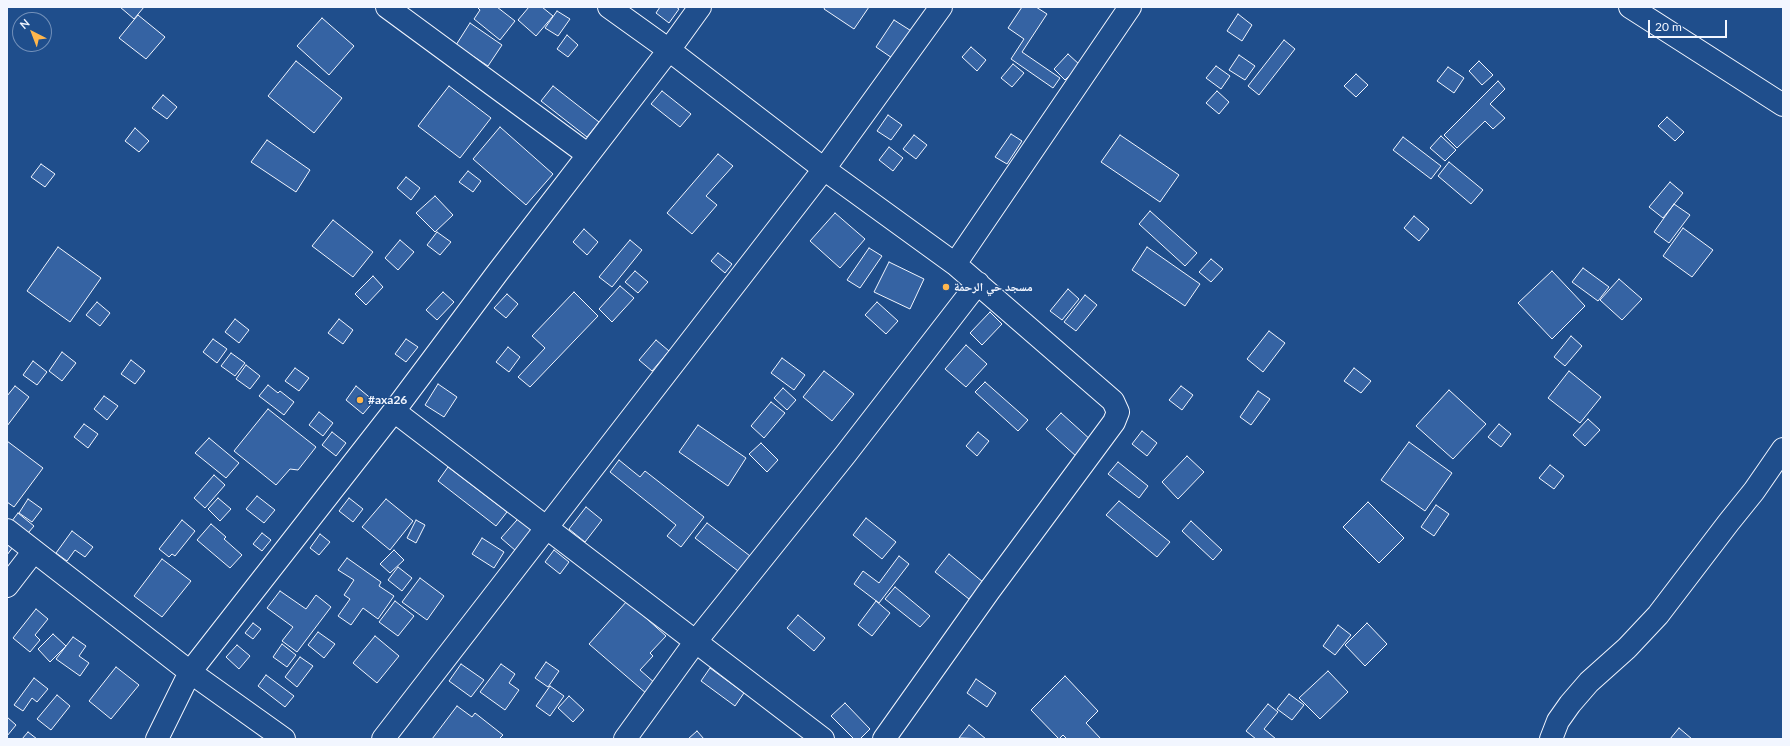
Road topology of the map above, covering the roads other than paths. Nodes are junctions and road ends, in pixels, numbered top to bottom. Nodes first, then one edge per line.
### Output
1 (387, 7) edge
2 (610, 7) edge
3 (700, 7) edge
4 (941, 7) edge
5 (1130, 7) edge
6 (1630, 7) edge
7 (669, 50) junction
8 (1783, 105) edge
9 (588, 154) junction
10 (824, 169) junction
11 (955, 264) junction
12 (978, 283) junction
13 (394, 411) junction
14 (1783, 449) edge
15 (546, 527) junction
16 (7, 530) edge
17 (34, 551) junction
18 (7, 586) edge
19 (696, 641) junction
20 (190, 672) junction
21 (157, 739) edge
22 (284, 739) edge
23 (383, 739) edge
24 (625, 739) edge
25 (823, 739) edge
26 (884, 739) edge
27 (1551, 739) edge

1 - 9 street
2 - 7 street
3 - 7 street
4 - 10 street
5 - 11 street
6 - 8 street
7 - 9 street
7 - 10 street
9 - 13 street
10 - 11 street
10 - 15 street
11 - 12 street
12 - 19 street
12 - 26 street
13 - 15 street
13 - 20 street
14 - 27 street
15 - 19 street
15 - 23 street
16 - 17 street
17 - 18 street
17 - 20 street
19 - 24 street
19 - 25 street
20 - 21 street
20 - 22 street

